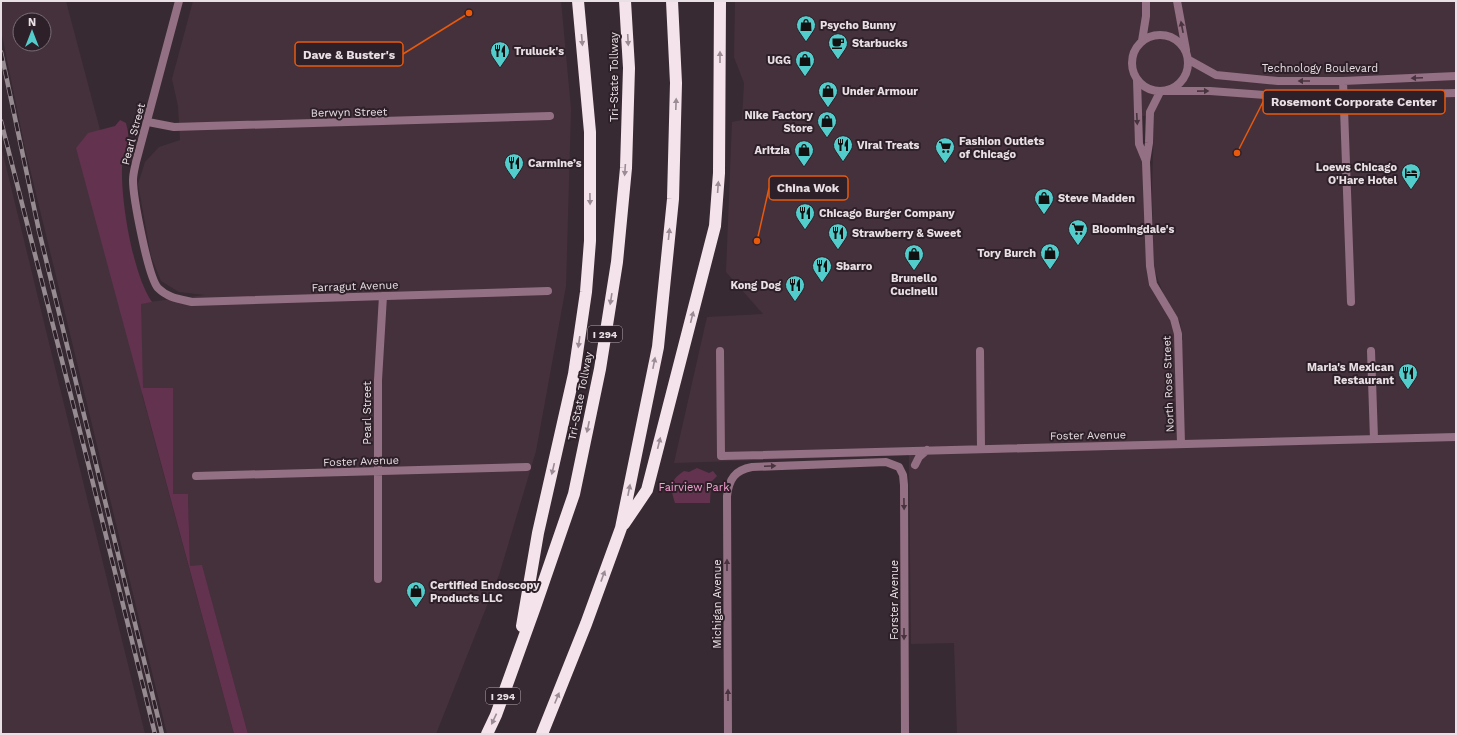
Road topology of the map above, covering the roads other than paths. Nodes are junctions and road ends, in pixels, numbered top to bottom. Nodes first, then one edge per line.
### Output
1 (179, 1) edge
2 (578, 1) edge
3 (625, 1) edge
4 (672, 1) edge
5 (720, 1) edge
6 (1146, 1) edge
7 (1177, 1) edge
8 (1142, 41) junction
9 (1188, 56) junction
10 (1456, 76) edge
11 (1137, 80) junction
12 (1343, 81) junction
13 (1162, 92) junction
14 (1456, 93) edge
15 (1344, 96) junction
16 (550, 116) dead end
17 (148, 122) junction
18 (1146, 162) junction
19 (548, 291) dead end
20 (164, 294) joint
21 (383, 296) junction
22 (1350, 302) dead end
23 (720, 350) dead end
24 (980, 350) dead end
25 (1370, 351) dead end
26 (1456, 437) edge
27 (1374, 439) junction
28 (1181, 444) junction
29 (980, 449) junction
30 (927, 450) junction
31 (914, 465) dead end
32 (526, 467) dead end
33 (899, 467) joint
34 (378, 472) junction
35 (196, 476) dead end
36 (621, 528) junction
37 (378, 579) dead end
38 (517, 657) junction
39 (487, 734) edge
40 (542, 734) edge
41 (728, 734) edge
42 (905, 734) edge

1 - 17 street, Pearl Street
2 -> 38 highway
3 -> 38 highway, Tri-State Tollway / I 294
36 -> 4 highway
36 -> 5 highway
6 - 8 street
9 -> 7 street
8 - 9 street
8 - 11 street
12 -> 9 street, Technology Boulevard
9 - 13 street
10 -> 12 street, Technology Boulevard
11 - 13 street
11 -> 18 street, North Rose Street
12 - 15 street
13 -> 15 street
13 - 18 street, North Rose Street
14 - 15 street
15 - 22 street
16 - 17 street, Berwyn Street
17 - 20 street, Pearl Street
18 - 28 street, North Rose Street
19 - 21 street, Farragut Avenue
20 - 21 street, Farragut Avenue
21 - 34 street, Pearl Street
23 - 30 street, Foster Avenue
24 - 29 street
25 - 27 street
26 - 27 street, Foster Avenue
27 - 28 street, Foster Avenue
28 - 29 street, Foster Avenue
29 - 30 street, Foster Avenue
30 - 31 street
32 - 34 street, Foster Avenue
41 -> 33 street, Michigan Avenue
33 -> 42 street, Forster Avenue
34 - 35 street, Foster Avenue
34 - 37 street, Pearl Street
40 -> 36 highway
38 -> 39 highway, Tri-State Tollway / I 294

